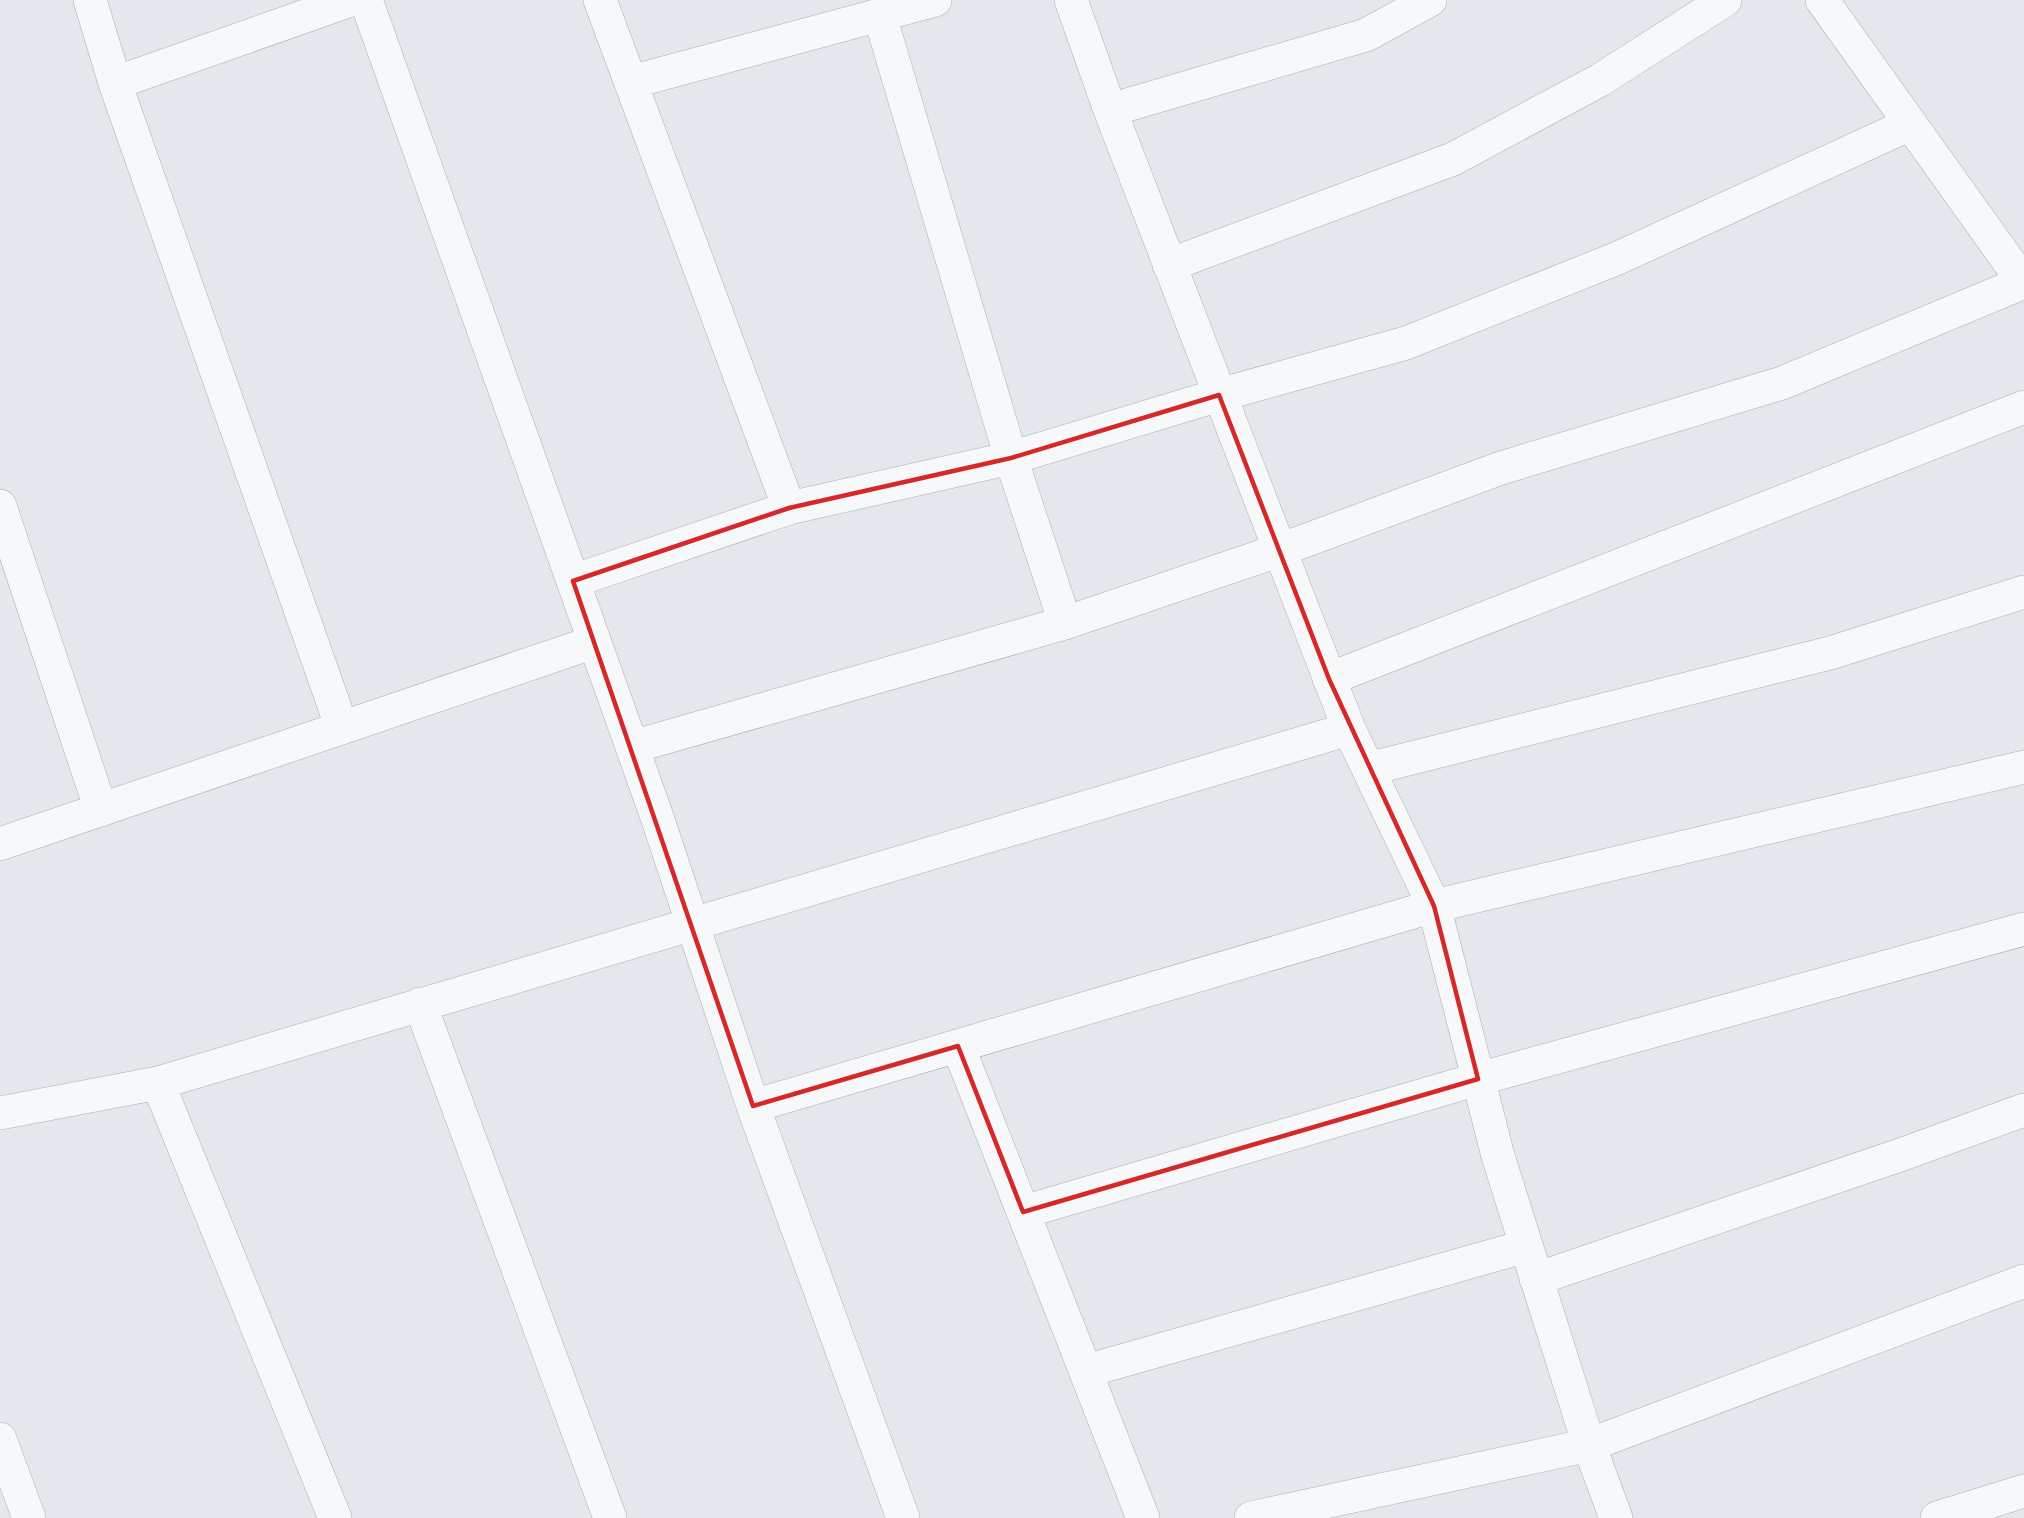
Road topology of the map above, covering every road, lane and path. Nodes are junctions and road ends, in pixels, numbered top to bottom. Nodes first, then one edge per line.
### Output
1 (90, 0) edge
2 (351, 0) edge
3 (366, 0) edge
4 (600, 0) edge
5 (935, 0) edge
6 (1071, 0) edge
7 (1430, 0) edge
8 (1725, 0) edge
9 (1822, 0) edge
10 (880, 16) junction
11 (631, 82) junction
12 (115, 83) junction
13 (1110, 110) junction
14 (1908, 125) junction
15 (1169, 265) junction
16 (2024, 283) edge
17 (1219, 395) junction
18 (2024, 407) edge
19 (1011, 458) junction
20 (0, 506) edge
21 (789, 508) junction
22 (1280, 550) junction
23 (573, 581) junction
24 (2024, 592) edge
25 (1065, 623) junction
26 (594, 642) junction
27 (1329, 679) junction
28 (342, 728) junction
29 (1349, 729) junction
30 (632, 747) junction
31 (2024, 767) edge
32 (1368, 769) junction
33 (101, 810) junction
34 (0, 844) edge
35 (1434, 906) junction
36 (692, 922) junction
37 (2024, 929) edge
38 (420, 1004) junction
39 (958, 1046) junction
40 (1478, 1079) junction
41 (158, 1083) junction
42 (753, 1106) junction
43 (2024, 1110) edge
44 (0, 1113) edge
45 (1023, 1212) junction
46 (1526, 1246) junction
47 (1536, 1280) junction
48 (2024, 1281) edge
49 (1086, 1371) junction
50 (0, 1439) edge
51 (1589, 1445) junction
52 (2024, 1491) edge
53 (29, 1518) edge
54 (335, 1518) edge
55 (610, 1518) edge
56 (903, 1518) edge
57 (1143, 1518) edge
58 (1251, 1518) edge
59 (1616, 1518) edge
60 (1937, 1518) edge

1 - 12 street
2 - 12 street
3 - 23 street
4 - 11 street
5 - 10 street
6 - 13 street
7 - 13 street
8 - 15 street
9 - 14 street
10 - 11 street
10 - 19 street
11 - 21 street
12 - 28 street
13 - 15 street
14 - 16 street
14 - 17 street
15 - 17 street
16 - 22 street
17 - 19 street
17 - 22 street
18 - 27 street
19 - 21 street
19 - 25 street
20 - 33 street
21 - 23 street
22 - 25 street
22 - 27 street
23 - 26 street
24 - 32 street
25 - 30 street
26 - 28 street
26 - 30 street
27 - 29 street
28 - 33 street
29 - 32 street
29 - 36 street
30 - 36 street
31 - 35 street
32 - 35 street
33 - 34 street
35 - 39 street
35 - 40 street
36 - 38 street
36 - 42 street
37 - 40 street
38 - 41 street
38 - 55 street
39 - 42 street
39 - 45 street
40 - 45 street
40 - 46 street
41 - 44 street
41 - 54 street
42 - 56 street
43 - 47 street
45 - 49 street
46 - 47 street
46 - 49 street
47 - 51 street
48 - 51 street
49 - 57 street
50 - 53 street
51 - 58 street
51 - 59 street
52 - 60 street

